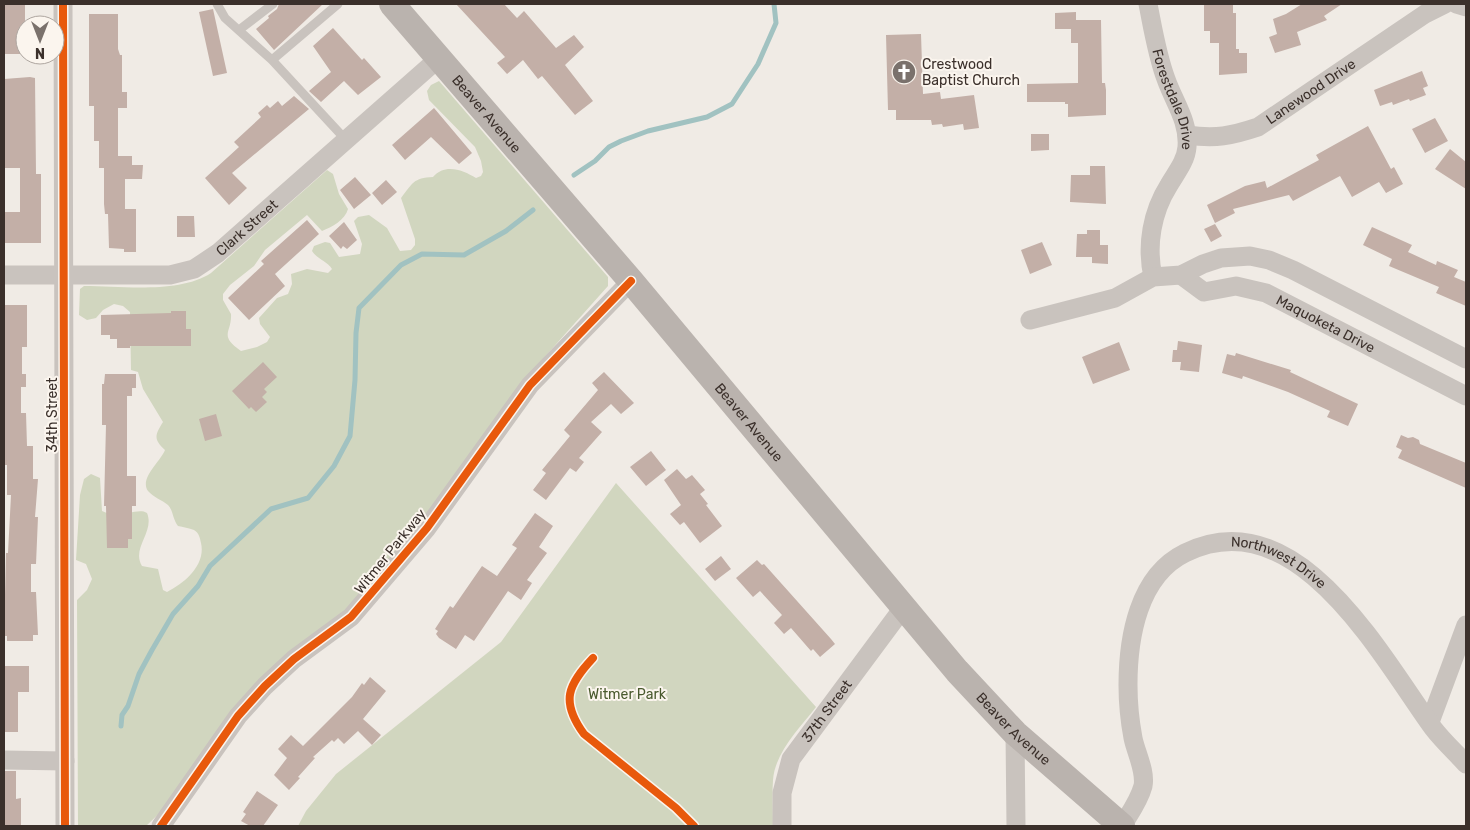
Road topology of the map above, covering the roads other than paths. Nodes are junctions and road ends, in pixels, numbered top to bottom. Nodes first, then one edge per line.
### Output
1 (63, 4) edge
2 (217, 4) edge
3 (273, 4) edge
4 (338, 4) edge
5 (392, 4) edge
6 (1148, 4) edge
7 (1445, 4) edge
8 (1456, 4) edge
9 (1466, 7) edge
10 (239, 30) junction
11 (439, 58) junction
12 (272, 60) junction
13 (1187, 136) junction
14 (346, 140) junction
15 (4, 275) edge
16 (1181, 275) junction
17 (65, 276) junction
18 (1153, 277) junction
19 (631, 281) junction
20 (1030, 320) dead end
21 (1466, 359) edge
22 (1466, 396) edge
23 (904, 608) junction
24 (1466, 626) edge
25 (1430, 722) junction
26 (1015, 733) junction
27 (4, 760) edge
28 (65, 761) junction
29 (1466, 764) edge
30 (65, 826) edge
31 (160, 826) edge
32 (782, 826) edge
33 (1016, 826) edge
34 (1122, 826) edge

1 - 17 street, 34th Street
2 - 10 lane
3 - 10 lane
4 - 12 lane
5 - 11 main road, Beaver Avenue
6 - 13 street, Forestdale Drive
7 - 13 street, Lanewood Drive
8 - 9 street
10 - 12 lane
11 - 14 street, Clark Street
11 - 19 main road, Beaver Avenue
12 - 14 lane
13 - 18 street, Forestdale Drive
14 - 17 street, Clark Street
15 - 17 street, Clark Street
16 - 18 street
16 - 21 street
16 - 22 street, Maquoketa Drive
17 - 28 street, 34th Street
18 - 20 street
19 - 23 main road, Beaver Avenue
19 - 31 street, Witmer Parkway
23 - 26 main road, Beaver Avenue
23 - 32 street, 37th Street
24 - 25 street
25 - 29 street, Northwest Drive
25 - 34 street, Northwest Drive
26 - 33 street
26 - 34 main road, Beaver Avenue
27 - 28 street
28 - 30 street, 34th Street

